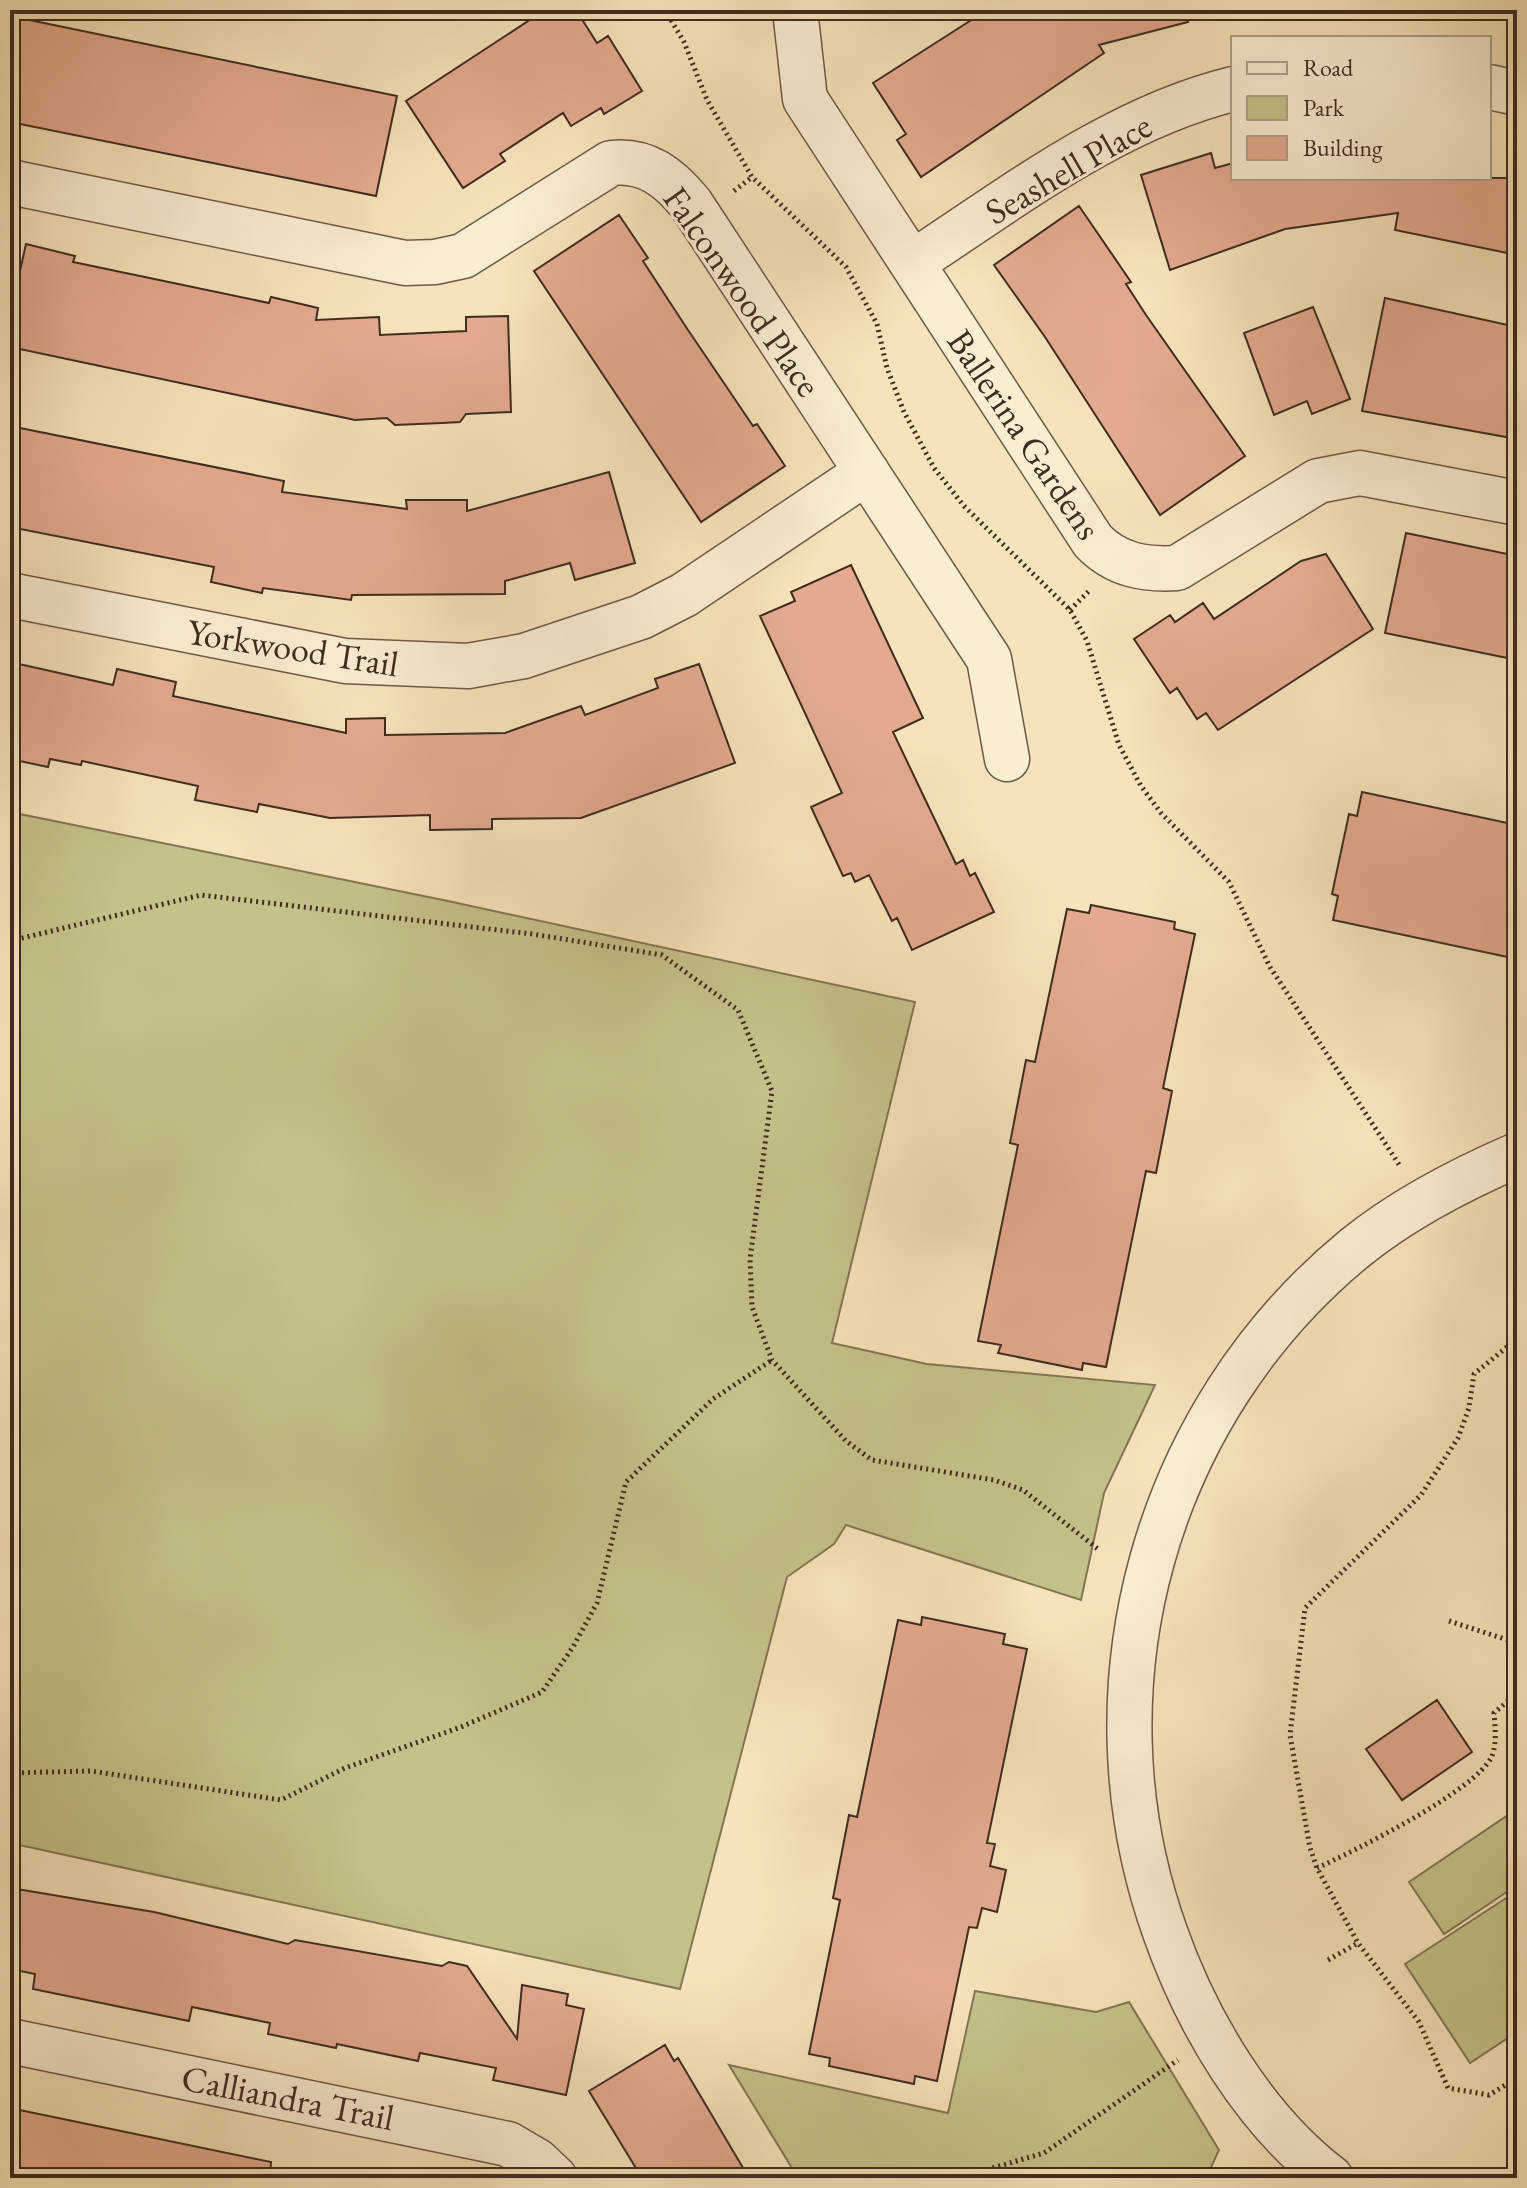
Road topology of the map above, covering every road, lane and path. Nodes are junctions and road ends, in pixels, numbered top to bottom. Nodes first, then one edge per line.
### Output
1 (665, 10) edge
2 (795, 10) edge
3 (1491, 87) edge
4 (1231, 90) edge
5 (1517, 93) edge
6 (752, 177) junction
7 (10, 182) edge
8 (725, 198) dead end
9 (912, 263) junction
10 (867, 472) junction
11 (1517, 503) edge
12 (1092, 588) dead end
13 (10, 595) edge
14 (1070, 610) junction
15 (1007, 759) dead end
16 (10, 941) edge
17 (1517, 1155) edge
18 (1406, 1176) dead end
19 (1517, 1341) edge
20 (1507, 1347) junction
21 (772, 1360) junction
22 (1517, 1362) edge
23 (1098, 1549) dead end
24 (1449, 1621) dead end
25 (1517, 1643) edge
26 (1517, 1693) edge
27 (10, 1773) edge
28 (1317, 1868) junction
29 (1358, 1943) junction
30 (1328, 1960) dead end
31 (10, 2041) edge
32 (1189, 2053) dead end
33 (1517, 2078) edge
34 (555, 2178) edge
35 (958, 2178) edge
36 (1331, 2178) edge

1 - 6 path
2 - 9 street, Ballerina Gardens
3 - 5 street
4 - 9 street, Seashell Place
6 - 8 path
6 - 14 path
7 - 10 street, Falconwood Place
9 - 11 street, Ballerina Gardens
10 - 13 street, Yorkwood Trail
10 - 15 street, Falconwood Place
12 - 14 path
14 - 18 path
16 - 21 path
17 - 36 street
19 - 20 path
20 - 22 path
20 - 28 path
21 - 23 path
21 - 27 path
24 - 25 path
26 - 28 path
28 - 29 path
29 - 30 path
29 - 33 path
31 - 34 street, Calliandra Trail
32 - 35 path

